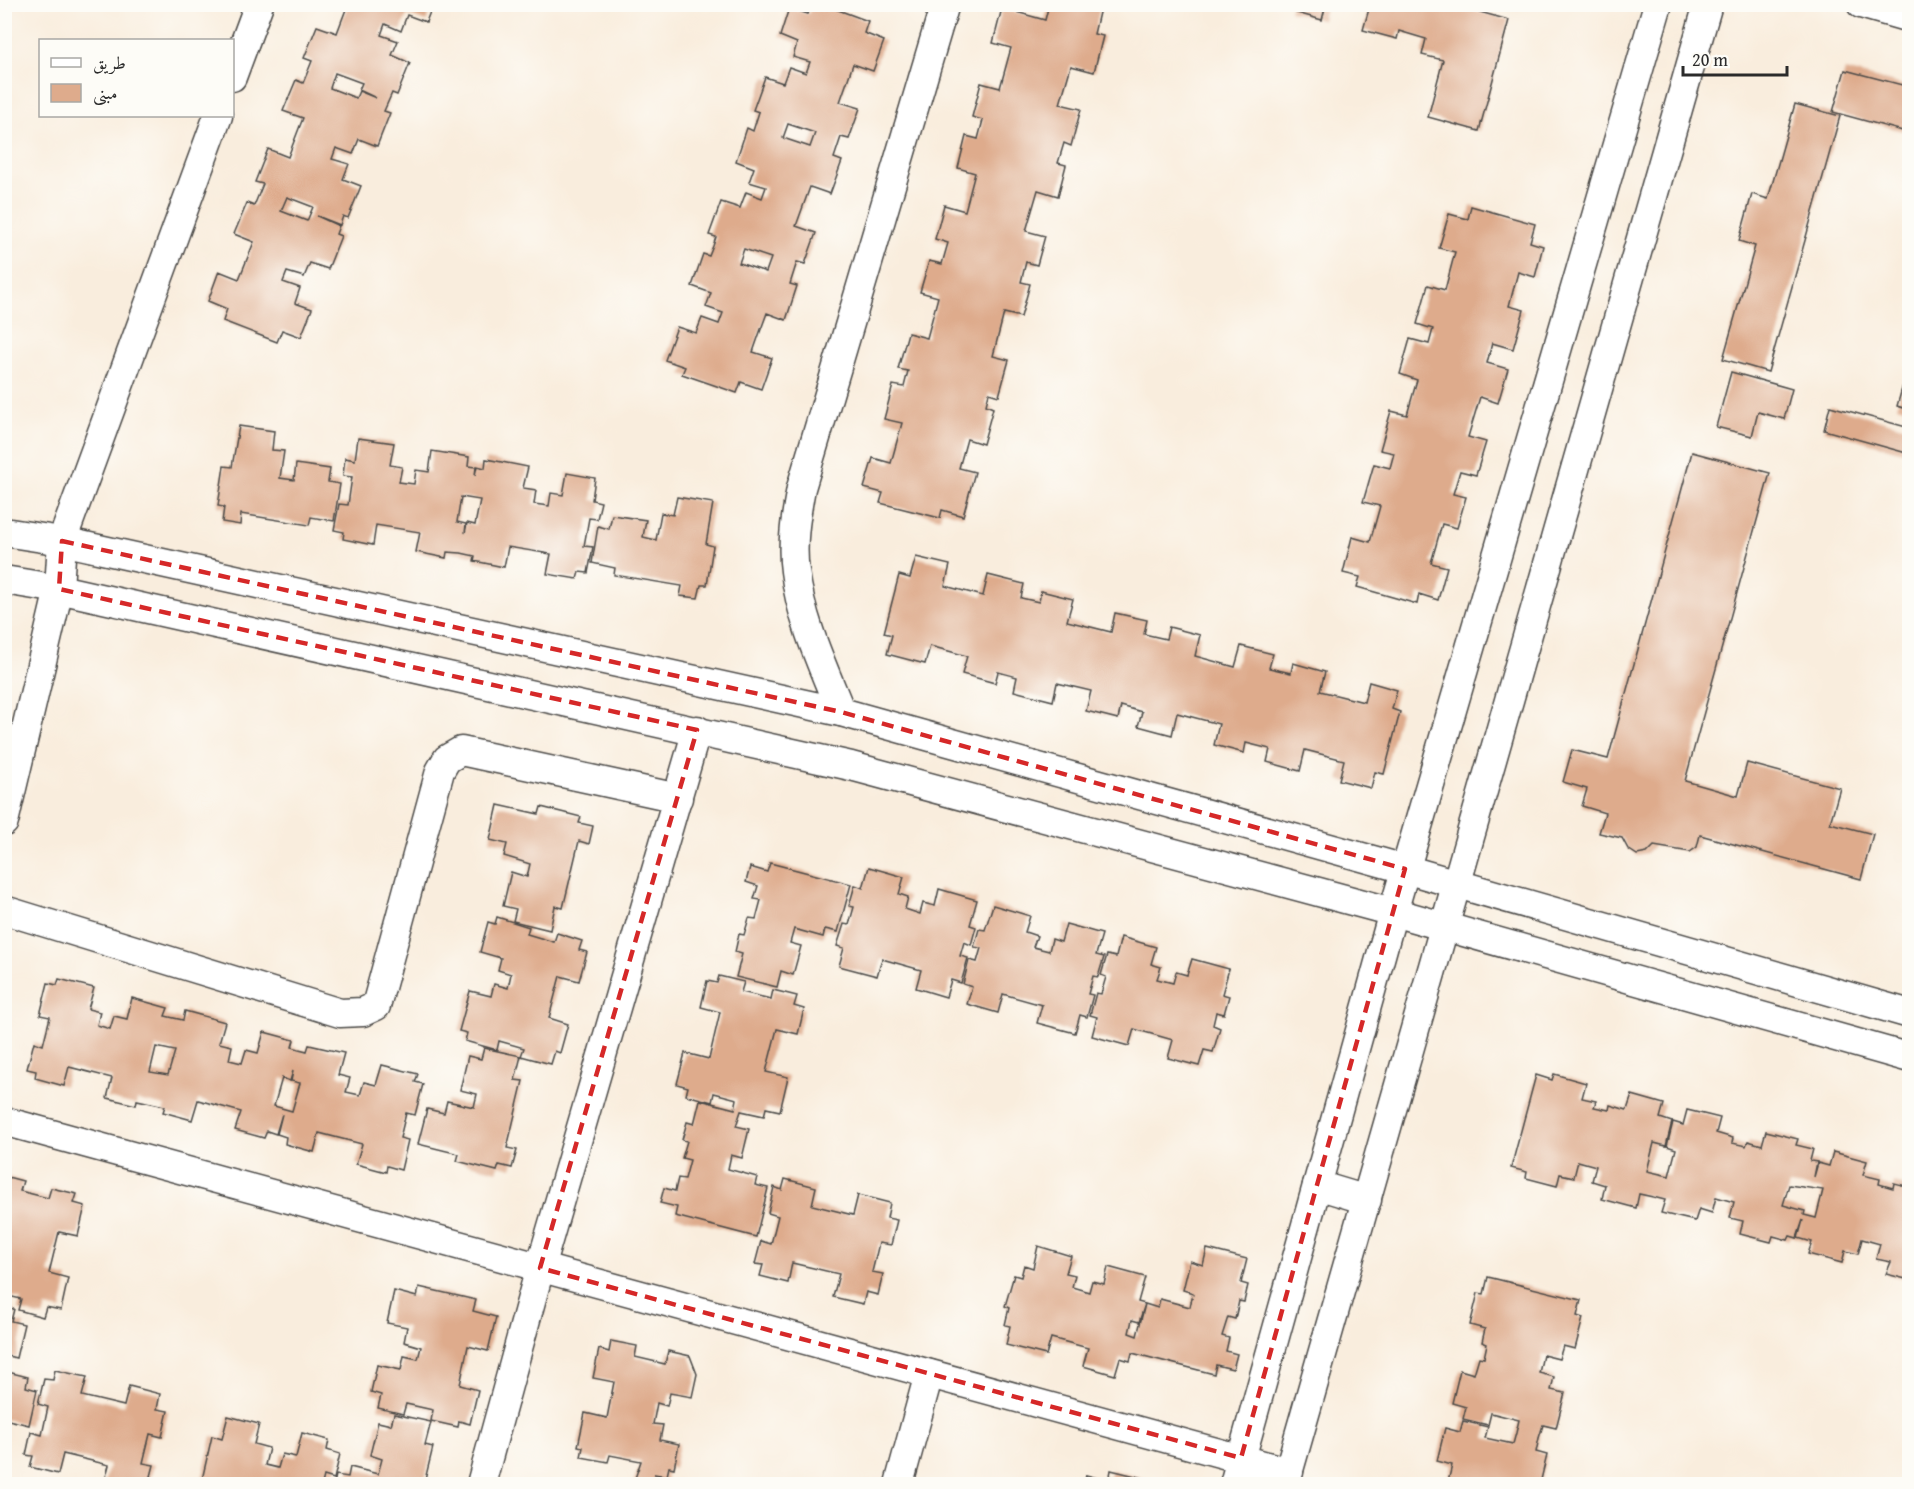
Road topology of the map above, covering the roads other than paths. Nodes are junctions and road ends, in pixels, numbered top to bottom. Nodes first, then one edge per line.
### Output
1 (259, 4) edge
2 (945, 4) edge
3 (1658, 4) edge
4 (1708, 4) edge
5 (1860, 4) edge
6 (1910, 18) edge
7 (234, 72) edge
8 (218, 117) edge
9 (4, 532) edge
10 (62, 541) junction
11 (4, 580) edge
12 (59, 589) junction
13 (841, 712) junction
14 (697, 730) junction
15 (678, 798) junction
16 (4, 822) edge
17 (1405, 869) junction
18 (1458, 884) junction
19 (4, 910) edge
20 (1393, 912) junction
21 (1446, 928) junction
22 (1910, 1014) edge
23 (1910, 1058) edge
24 (4, 1121) edge
25 (1317, 1185) junction
26 (1367, 1200) junction
27 (540, 1268) junction
28 (929, 1374) junction
29 (1238, 1471) edge
30 (1287, 1478) edge
31 (481, 1485) edge
32 (899, 1485) edge

1 - 7 street
2 - 13 street
3 - 17 street
4 - 18 street
5 - 6 street
8 - 10 street
9 - 10 street
10 - 12 street
10 - 13 street
11 - 12 street
12 - 14 street
12 - 16 street
13 - 17 street
14 - 15 street
14 - 20 street
15 - 19 street
15 - 27 street
17 - 18 street
17 - 20 street
18 - 21 street
18 - 22 street
20 - 21 street
20 - 25 street
21 - 23 street
21 - 26 street
24 - 27 street
25 - 26 street
25 - 29 street
26 - 30 street
27 - 28 street
27 - 31 street
28 - 29 street
28 - 32 street
29 - 30 street

